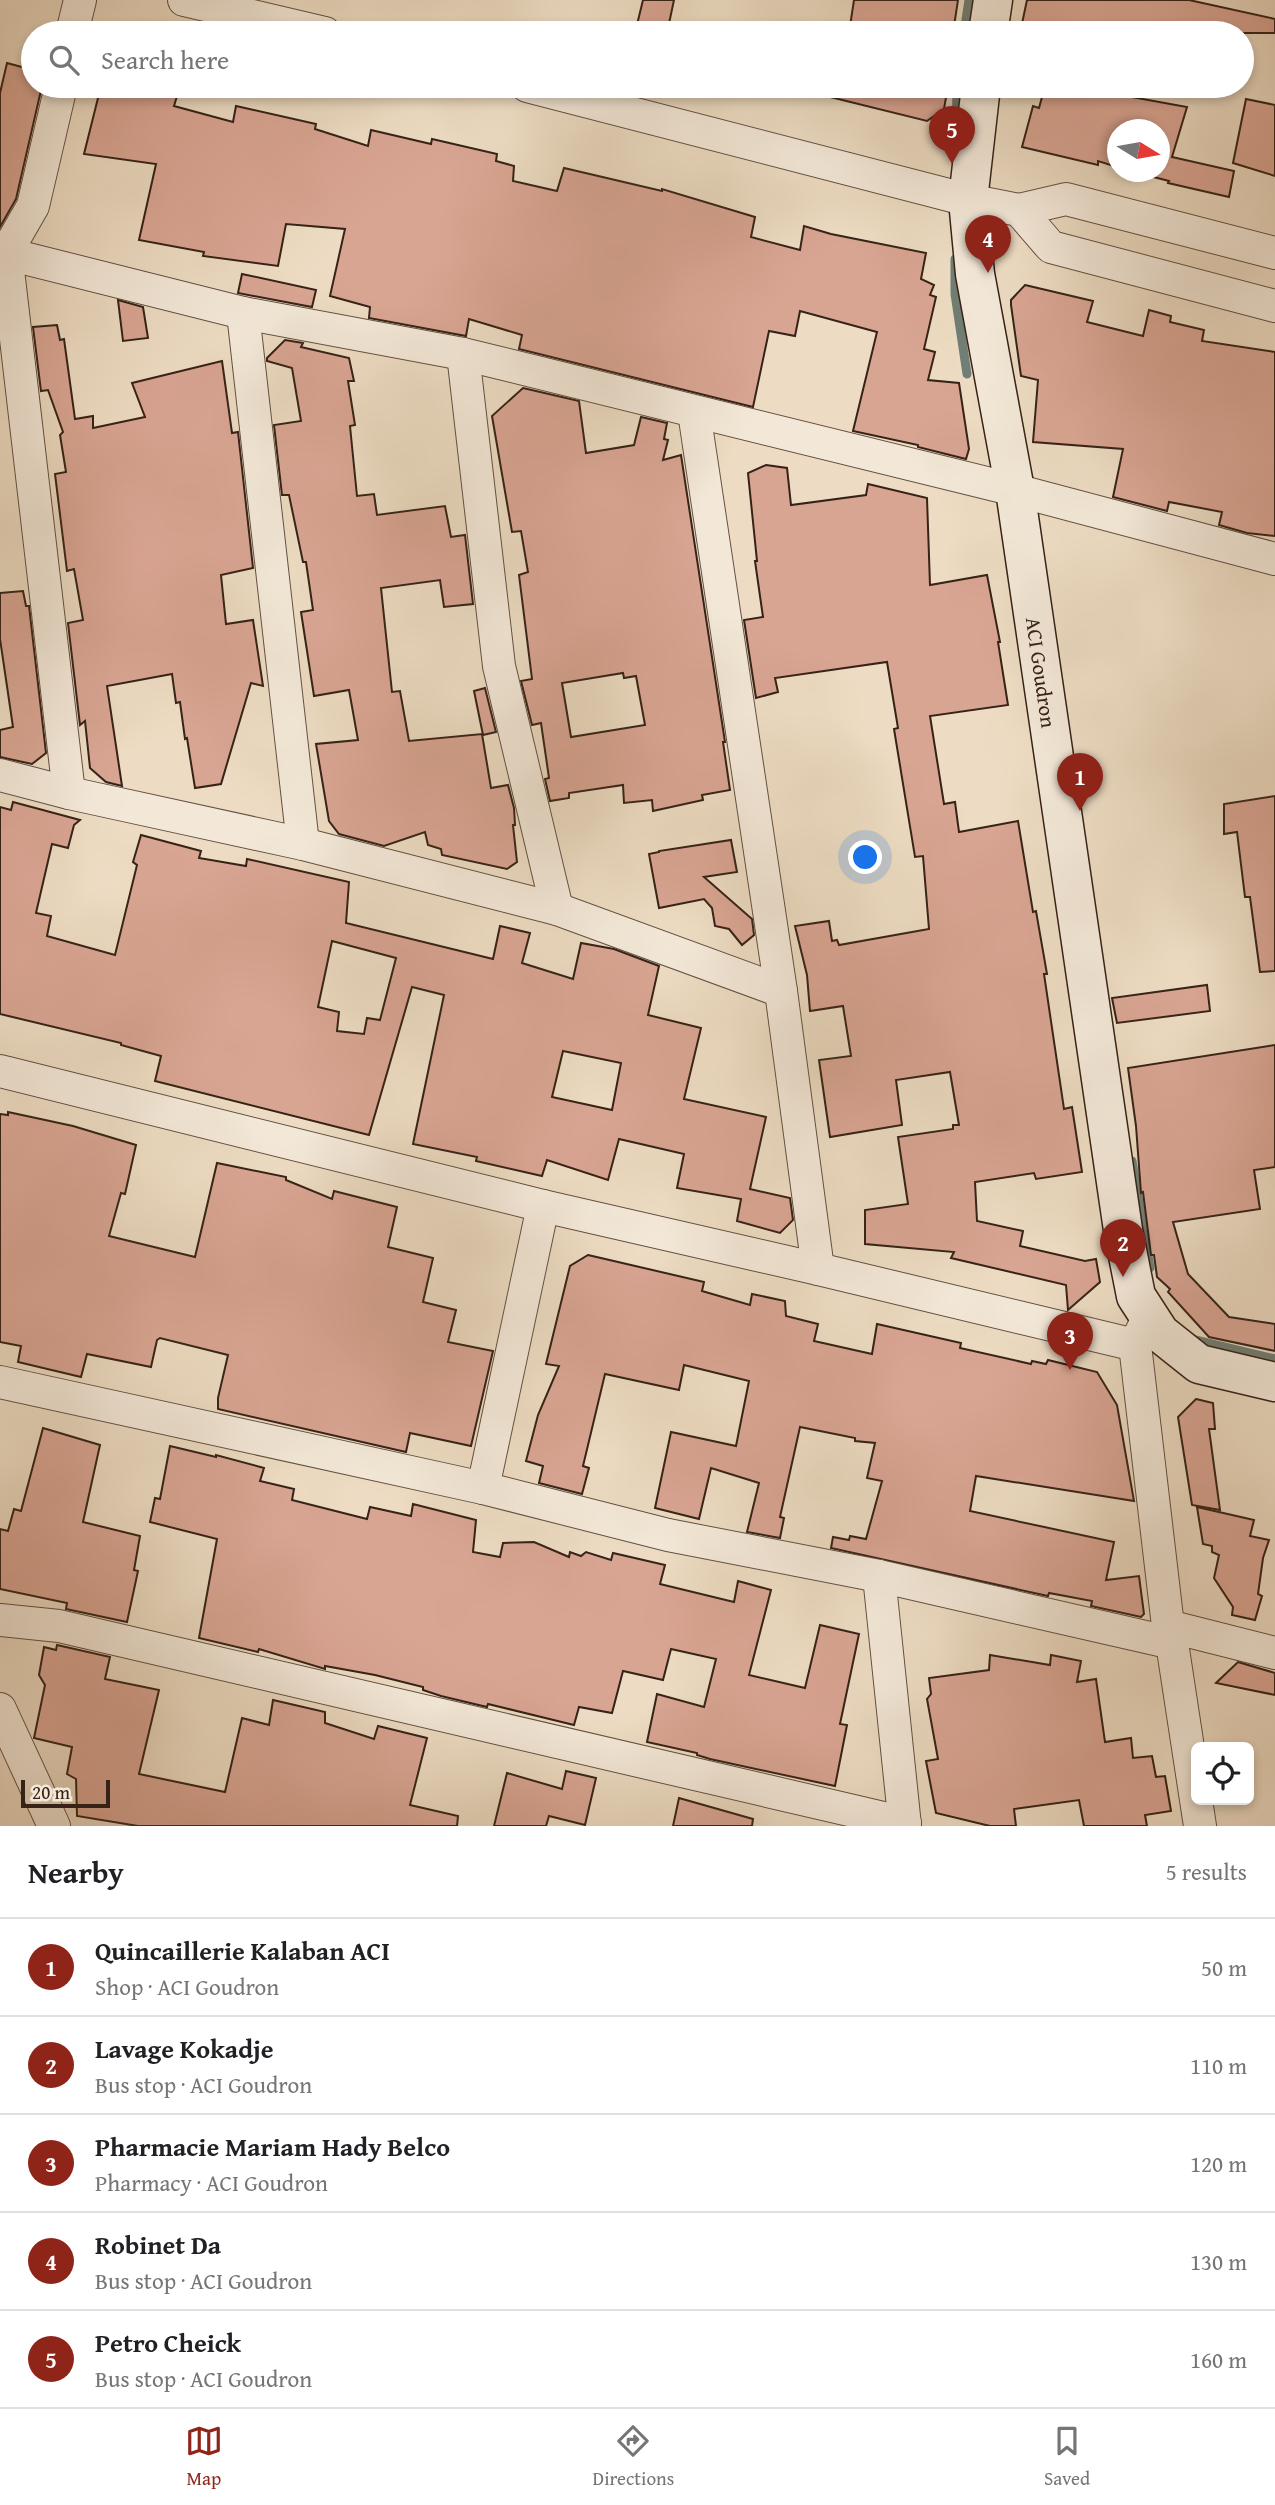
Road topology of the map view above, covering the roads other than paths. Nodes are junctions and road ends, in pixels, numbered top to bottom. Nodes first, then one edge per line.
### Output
1 (80, 0) edge
2 (184, 0) edge
3 (993, 0) edge
4 (273, 10) edge
5 (75, 21) edge
6 (298, 21) edge
7 (990, 21) edge
8 (58, 98) edge
9 (573, 98) edge
10 (980, 98) edge
11 (968, 200) junction
12 (1018, 209) junction
13 (3, 252) edge
14 (1275, 253) edge
15 (1275, 306) edge
16 (243, 313) junction
17 (463, 354) junction
18 (694, 412) junction
19 (1015, 490) junction
20 (1275, 559) edge
21 (0, 775) edge
22 (69, 793) junction
23 (303, 844) junction
24 (557, 909) junction
25 (781, 991) junction
26 (0, 1071) edge
27 (543, 1206) junction
28 (818, 1269) junction
29 (1142, 1330) junction
30 (0, 1382) edge
31 (1275, 1382) edge
32 (483, 1488) junction
33 (879, 1577) junction
34 (0, 1620) edge
35 (1170, 1634) junction
36 (1275, 1653) edge
37 (0, 1709) edge
38 (905, 1824) edge
39 (54, 1826) edge
40 (1200, 1826) edge

1 - 5 street
2 - 4 street
3 - 7 street
4 - 6 street
8 - 13 street
9 - 11 street
10 - 11 street, ACI Goudron
11 - 12 street
11 - 19 street, ACI Goudron
12 - 14 street
12 - 15 street
13 - 16 street
13 - 22 street
16 - 17 street
16 - 23 street
17 - 18 street
17 - 24 street
18 - 19 street
18 - 25 street
19 - 20 street
19 - 29 street, ACI Goudron
21 - 22 street
22 - 23 street
23 - 24 street
24 - 25 street
25 - 28 street
26 - 27 street
27 - 28 street
27 - 32 street
28 - 29 street
29 - 31 street, ACI Goudron
29 - 35 street
30 - 32 street
32 - 33 street
33 - 35 street
33 - 38 street
34 - 38 street
35 - 36 street
35 - 40 street
37 - 39 street

